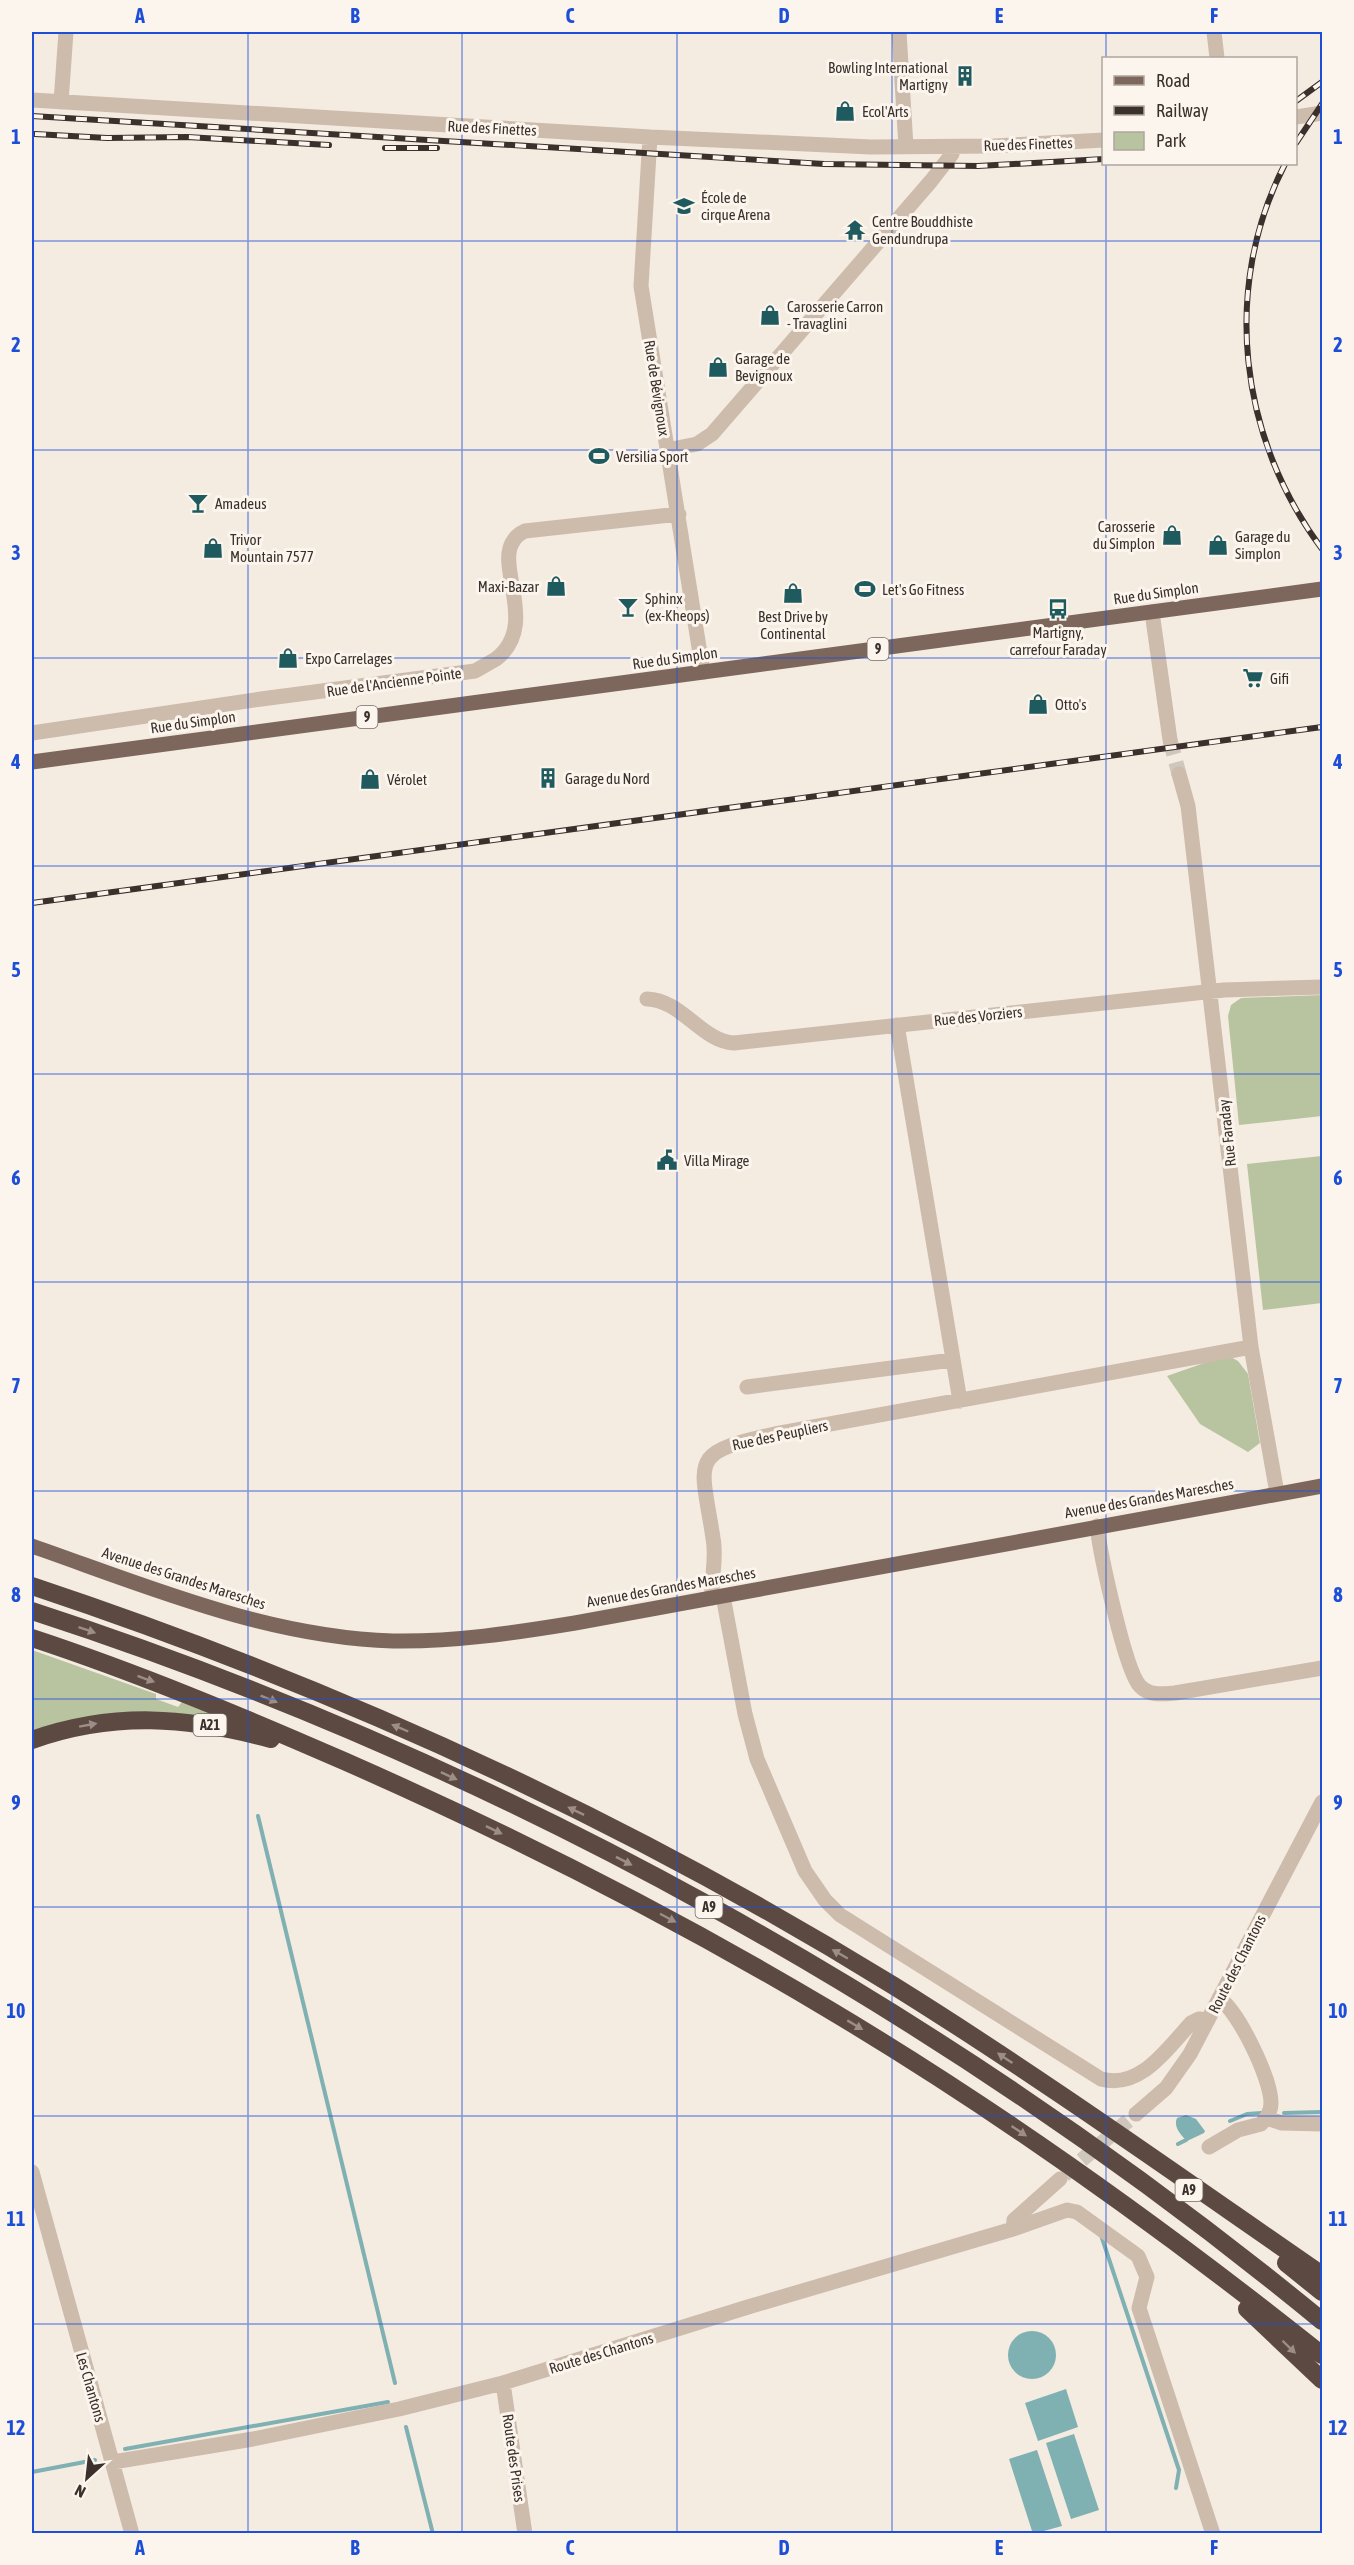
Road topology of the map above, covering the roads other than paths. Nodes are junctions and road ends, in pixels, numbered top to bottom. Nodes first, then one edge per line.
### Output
1 (66, 32) edge
2 (899, 32) edge
3 (1214, 32) edge
4 (1217, 57) edge
5 (32, 100) edge
6 (61, 102) junction
7 (1323, 113) edge
8 (1297, 117) edge
9 (650, 137) junction
10 (1102, 140) edge
11 (906, 147) junction
12 (953, 147) junction
13 (667, 450) junction
14 (678, 514) junction
15 (1323, 589) edge
16 (1152, 612) junction
17 (703, 672) junction
18 (32, 733) edge
19 (1170, 740) tunnel mouth
20 (32, 762) edge
21 (1179, 774) tunnel mouth
22 (1323, 987) edge
23 (1210, 991) junction
24 (647, 999) dead end
25 (897, 1025) junction
26 (1251, 1347) junction
27 (952, 1360) junction
28 (747, 1387) dead end
29 (960, 1401) junction
30 (1323, 1485) edge
31 (1277, 1493) junction
32 (1097, 1526) junction
33 (32, 1546) edge
34 (32, 1586) edge
35 (718, 1597) junction
36 (32, 1611) edge
37 (32, 1638) edge
38 (1323, 1668) edge
39 (32, 1740) edge
40 (383, 1779) junction
41 (1323, 1802) edge
42 (1219, 1998) junction
43 (1208, 2020) junction
44 (1053, 2090) junction
45 (1136, 2114) tunnel mouth
46 (1266, 2118) junction
47 (1323, 2124) edge
48 (1209, 2147) dead end
49 (32, 2172) edge
50 (1059, 2179) tunnel mouth
51 (1117, 2200) junction
52 (1013, 2229) junction
53 (1323, 2275) edge
54 (1323, 2292) edge
55 (1323, 2321) edge
56 (1323, 2355) edge
57 (1323, 2380) edge
58 (503, 2383) junction
59 (114, 2462) junction
60 (132, 2534) edge
61 (525, 2534) edge
62 (1213, 2534) edge

1 - 6 street
2 - 11 street
3 - 4 street
5 - 6 street, Rue des Finettes
6 - 9 street, Rue des Finettes
7 - 8 street
9 - 11 street, Rue des Finettes
9 - 13 street, Rue de Bévignoux
10 - 12 street, Rue des Finettes
11 - 12 street, Rue des Finettes
12 - 13 street
13 - 14 street, Rue de Bévignoux
14 - 17 street, Rue de Bévignoux
14 - 18 street, Rue de l'Ancienne Pointe
15 - 16 main road, Rue du Simplon / 9
16 - 17 main road, Rue du Simplon / 9
16 - 19 street
17 - 20 main road, Rue du Simplon / 9
21 - 23 street, Rue Faraday
22 - 23 street, Rue des Vorziers
23 - 25 street, Rue des Vorziers
23 - 26 street, Rue Faraday
24 - 25 street, Rue des Vorziers
25 - 27 street
26 - 29 street, Rue des Peupliers
26 - 31 street, Rue Faraday
27 - 28 street
27 - 29 street
29 - 35 street, Rue des Peupliers
30 - 31 main road, Avenue des Grandes Maresches
31 - 32 main road, Avenue des Grandes Maresches
32 - 35 main road, Avenue des Grandes Maresches
32 - 38 street
33 - 35 main road, Avenue des Grandes Maresches
44 -> 34 highway, A9
35 - 43 street, Rue des Peupliers
36 -> 55 highway, A9
37 -> 40 highway
39 -> 40 highway, A21
40 -> 51 highway
41 - 42 street, Route des Chantons
42 - 43 street, Route des Chantons
42 - 46 street
43 - 45 street, Route des Chantons
44 - 53 highway
44 - 54 highway, A9
46 - 47 street
46 - 48 street
49 - 59 street, Les Chantons
50 - 52 street
51 - 56 highway
51 -> 57 highway
52 - 58 street, Route des Chantons
52 - 62 street, Route des Chantons
58 - 59 street, Route des Chantons
58 - 61 street, Route des Prises
59 - 60 street, Les Chantons

